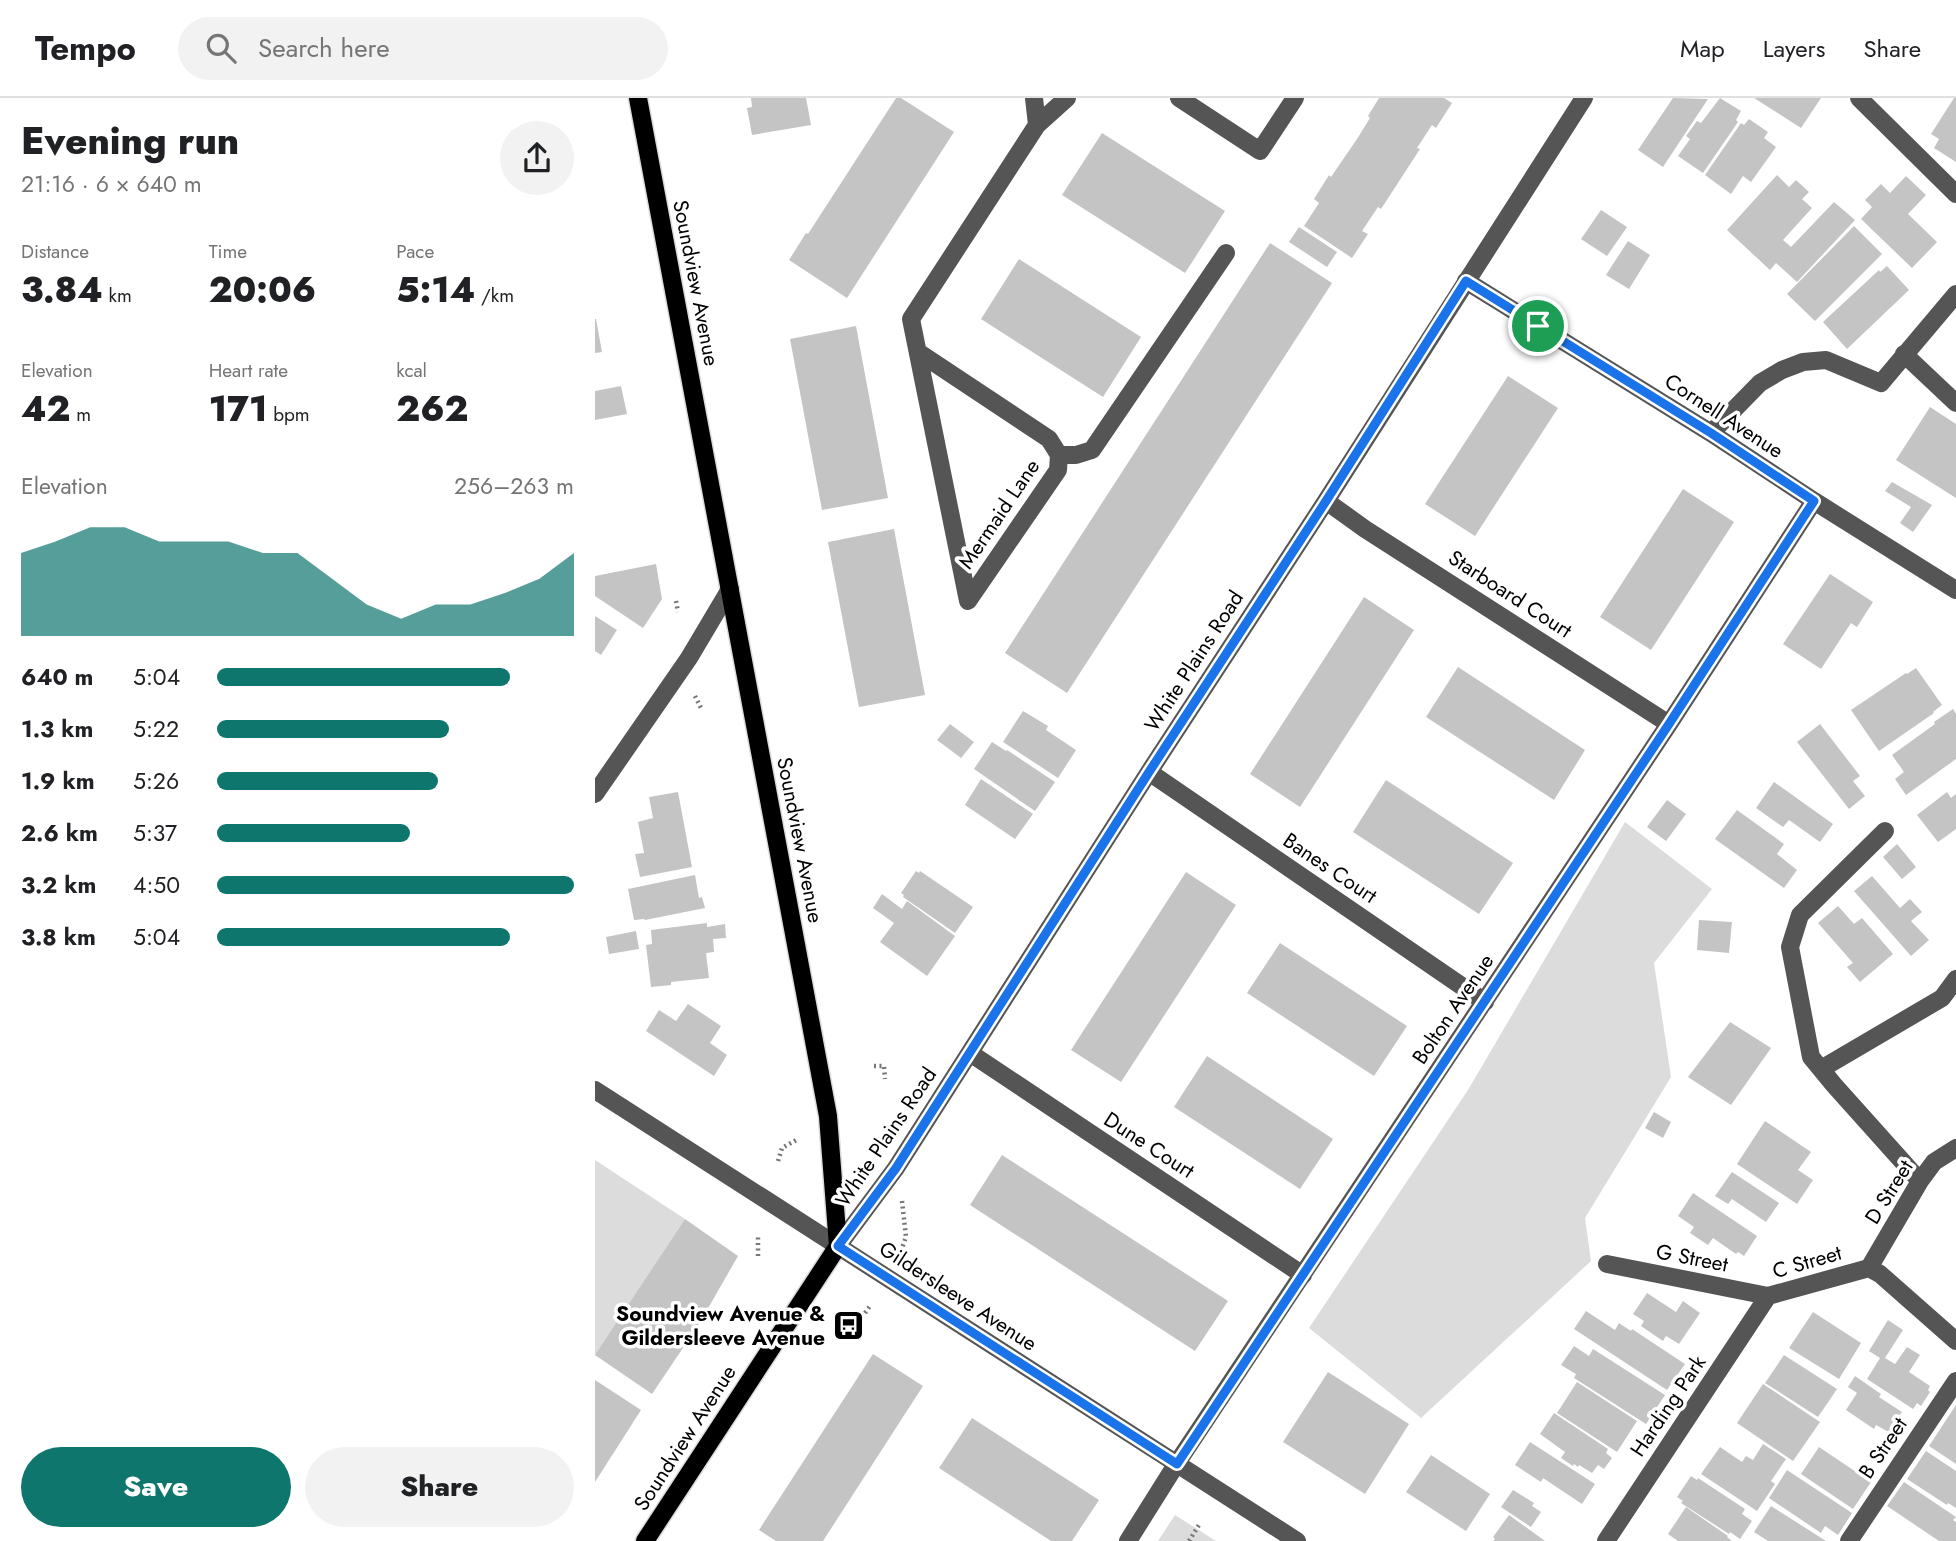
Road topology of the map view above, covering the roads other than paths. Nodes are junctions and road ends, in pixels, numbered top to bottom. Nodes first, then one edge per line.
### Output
1 (638, 98) edge
2 (1034, 98) edge
3 (1067, 98) edge
4 (1179, 98) edge
5 (1295, 98) edge
6 (1584, 98) edge
7 (1859, 98) edge
8 (1037, 125) junction
9 (1956, 194) edge
10 (1226, 253) dead end
11 (1466, 281) junction
12 (1956, 294) edge
13 (918, 352) junction
14 (1905, 354) junction
15 (1956, 403) edge
16 (1711, 433) junction
17 (1059, 455) junction
18 (1326, 501) junction
19 (1814, 501) junction
20 (730, 589) junction
21 (1956, 590) edge
22 (1669, 724) junction
23 (1149, 772) junction
24 (595, 794) edge
25 (1885, 831) dead end
26 (1956, 979) edge
27 (1485, 1002) junction
28 (970, 1053) junction
29 (1821, 1069) junction
30 (595, 1090) edge
31 (1956, 1148) edge
32 (1920, 1181) junction
33 (838, 1246) junction
34 (1607, 1264) dead end
35 (1869, 1268) junction
36 (1304, 1275) junction
37 (1768, 1296) junction
38 (1956, 1341) edge
39 (1956, 1381) edge
40 (1177, 1464) junction
41 (652, 1539) edge
42 (1128, 1541) edge
43 (1297, 1541) edge
44 (1606, 1541) edge
45 (1849, 1541) edge

1 - 20 main road, Soundview Avenue
2 - 8 street
3 - 8 street, Mermaid Lane
4 - 5 street
6 - 11 street, White Plains Road
7 - 9 street
8 - 13 street, Mermaid Lane
10 - 17 street
11 - 16 street, Cornell Avenue
11 - 18 street, White Plains Road
12 - 14 street
13 - 17 street, Mermaid Lane
13 - 17 street, Mermaid Lane
14 - 15 street
14 - 16 street
16 - 19 street, Cornell Avenue
18 - 22 street, Starboard Court
18 - 23 street, White Plains Road
19 - 21 street, Cornell Avenue
19 - 22 street, Bolton Avenue
20 - 24 street
20 - 33 main road, Soundview Avenue
22 - 27 street, Bolton Avenue
23 - 27 street, Banes Court
23 - 28 street, White Plains Road
25 - 29 street
26 - 29 street
27 - 36 street, Bolton Avenue
28 - 33 street, White Plains Road
28 - 36 street, Dune Court
29 - 32 street
30 - 33 street, Gildersleeve Avenue
31 - 32 street, D Street
32 - 35 street, D Street
33 - 40 street, Gildersleeve Avenue
33 - 41 main road, Soundview Avenue
34 - 37 street, G Street
35 - 37 street, C Street
35 - 38 street, C Street
36 - 40 street, Bolton Avenue
37 - 44 street, Harding Park
39 - 45 street, B Street
40 - 42 street, Bolton Avenue
40 - 43 street, Gildersleeve Avenue

